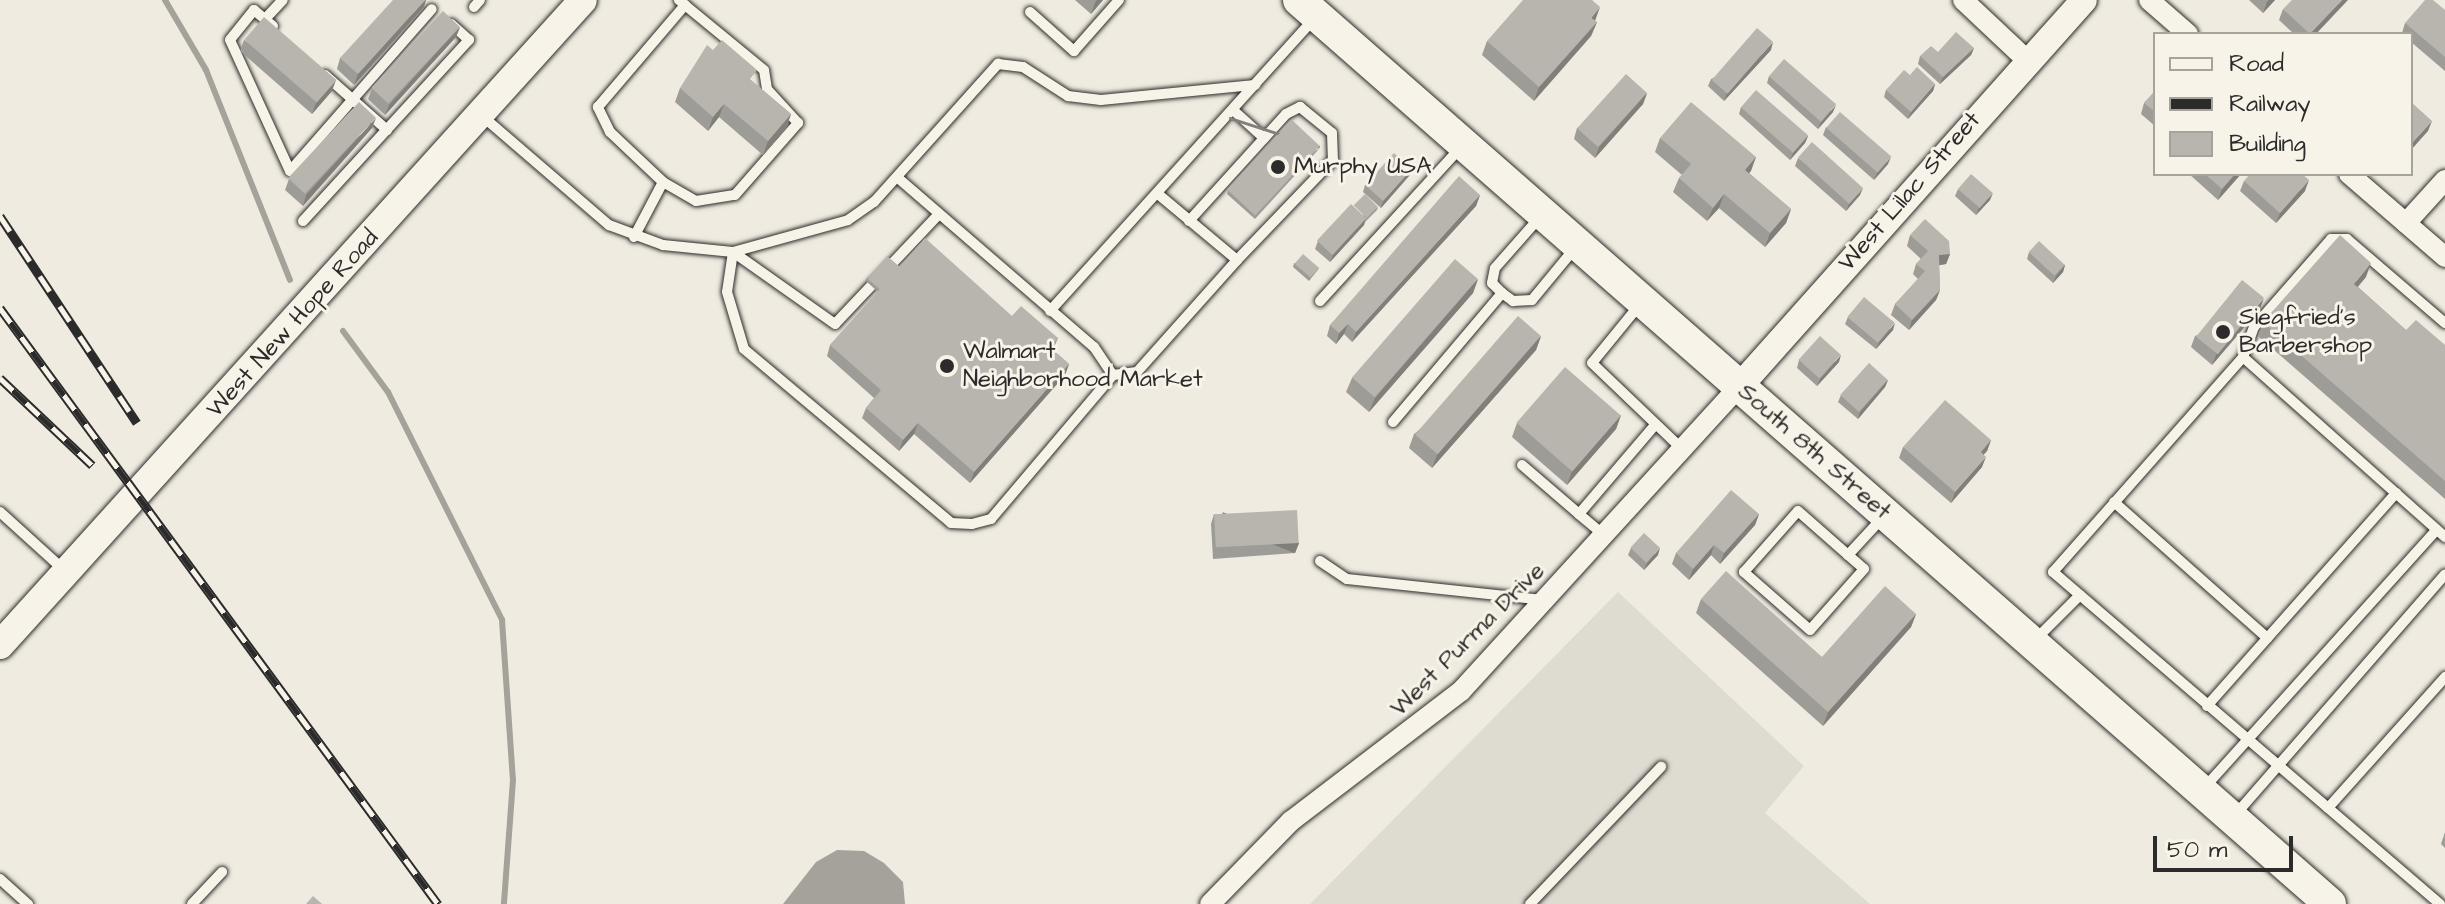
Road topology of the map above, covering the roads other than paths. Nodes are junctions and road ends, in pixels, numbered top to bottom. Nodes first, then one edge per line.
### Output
1 (283, 0) edge
2 (421, 0) edge
3 (1119, 0) edge
4 (1963, 0) edge
5 (2084, 0) edge
6 (2149, 0) edge
7 (578, 2) edge
8 (682, 3) edge
9 (1308, 8) edge
10 (432, 9) junction
11 (1030, 12) dead end
12 (265, 19) junction
13 (2186, 32) edge
14 (287, 39) edge
15 (309, 60) edge
16 (2027, 60) junction
17 (1255, 85) junction
18 (353, 101) junction
19 (1233, 110) junction
20 (480, 114) junction
21 (387, 130) junction
22 (1264, 138) junction
23 (1464, 144) junction
24 (2351, 176) edge
25 (898, 178) junction
26 (2445, 180) edge
27 (663, 182) junction
28 (1157, 193) junction
29 (939, 214) junction
30 (1543, 214) junction
31 (303, 221) dead end
32 (1189, 221) junction
33 (2406, 223) junction
34 (634, 237) junction
35 (1578, 245) junction
36 (733, 252) junction
37 (2445, 257) edge
38 (1237, 260) junction
39 (1502, 293) junction
40 (1320, 301) dead end
41 (1642, 301) junction
42 (1050, 311) junction
43 (2445, 323) edge
44 (2243, 357) junction
45 (1113, 375) junction
46 (1739, 387) junction
47 (1393, 422) dead end
48 (1655, 425) junction
49 (1683, 450) junction
50 (1522, 465) dead end
51 (2396, 493) junction
52 (2114, 502) junction
53 (0, 512) edge
54 (1579, 514) junction
55 (1885, 515) junction
56 (2441, 534) edge
57 (1605, 536) junction
58 (1848, 555) junction
59 (1320, 561) dead end
60 (67, 573) junction
61 (2445, 574) edge
62 (2080, 595) junction
63 (1546, 600) junction
64 (2267, 638) junction
65 (2032, 643) junction
66 (0, 645) edge
67 (2445, 677) edge
68 (2207, 706) junction
69 (2248, 741) junction
70 (2278, 766) junction
71 (1661, 767) dead end
72 (2201, 791) junction
73 (2328, 808) junction
74 (2233, 819) junction
75 (222, 872) dead end
76 (0, 879) edge
77 (28, 904) edge
78 (192, 904) edge
79 (1210, 904) edge
80 (1530, 904) edge
81 (2330, 904) edge
82 (2440, 904) edge

1 - 12 lane
2 - 10 lane
3 - 11 lane
4 - 16 street
5 - 16 street, West Lilac Street
6 - 13 street
7 - 20 main road, West New Hope Road
8 - 27 lane
8 - 27 lane
9 - 17 lane
9 - 23 main road, South 8th Street
10 - 18 lane
10 - 21 lane
12 - 14 lane
12 - 18 lane
15 - 18 lane
16 - 46 street, West Lilac Street
17 - 19 lane
17 - 25 lane
18 - 21 lane
19 - 22 lane
19 - 28 lane
20 - 34 lane
20 - 60 main road, West New Hope Road
21 - 31 lane
22 - 32 lane
22 - 38 lane
23 - 30 main road, South 8th Street
23 - 40 lane
24 - 33 street
25 - 29 lane
25 - 36 lane
26 - 33 street
27 - 34 lane
28 - 32 lane
28 - 42 lane
29 - 36 lane
29 - 42 lane
30 - 35 main road, South 8th Street
30 - 39 lane
32 - 38 lane
33 - 37 street
34 - 36 lane
35 - 39 lane
35 - 41 main road, South 8th Street
36 - 45 lane
38 - 45 lane
39 - 47 lane
41 - 46 main road, South 8th Street
41 - 48 lane
42 - 45 lane
43 - 44 lane
44 - 51 lane
44 - 52 lane
46 - 49 street, West Purma Drive
46 - 55 main road, South 8th Street
48 - 49 lane
48 - 54 lane
49 - 57 street, West Purma Drive
50 - 54 lane
51 - 56 lane
51 - 64 lane
52 - 62 lane
52 - 64 lane
53 - 60 lane
54 - 57 lane
55 - 58 lane
55 - 65 main road, South 8th Street
56 - 69 lane
57 - 63 street, West Purma Drive
58 - 58 lane
59 - 63 lane
60 - 66 main road, West New Hope Road
61 - 70 lane
62 - 65 lane
62 - 68 lane
63 - 79 street, West Purma Drive
64 - 68 lane
65 - 72 main road, South 8th Street
67 - 73 lane
68 - 69 lane
69 - 70 lane
69 - 72 lane
70 - 73 lane
70 - 74 lane
71 - 80 lane
72 - 74 main road, South 8th Street
73 - 82 lane
74 - 81 main road, South 8th Street
75 - 78 lane
76 - 77 lane

